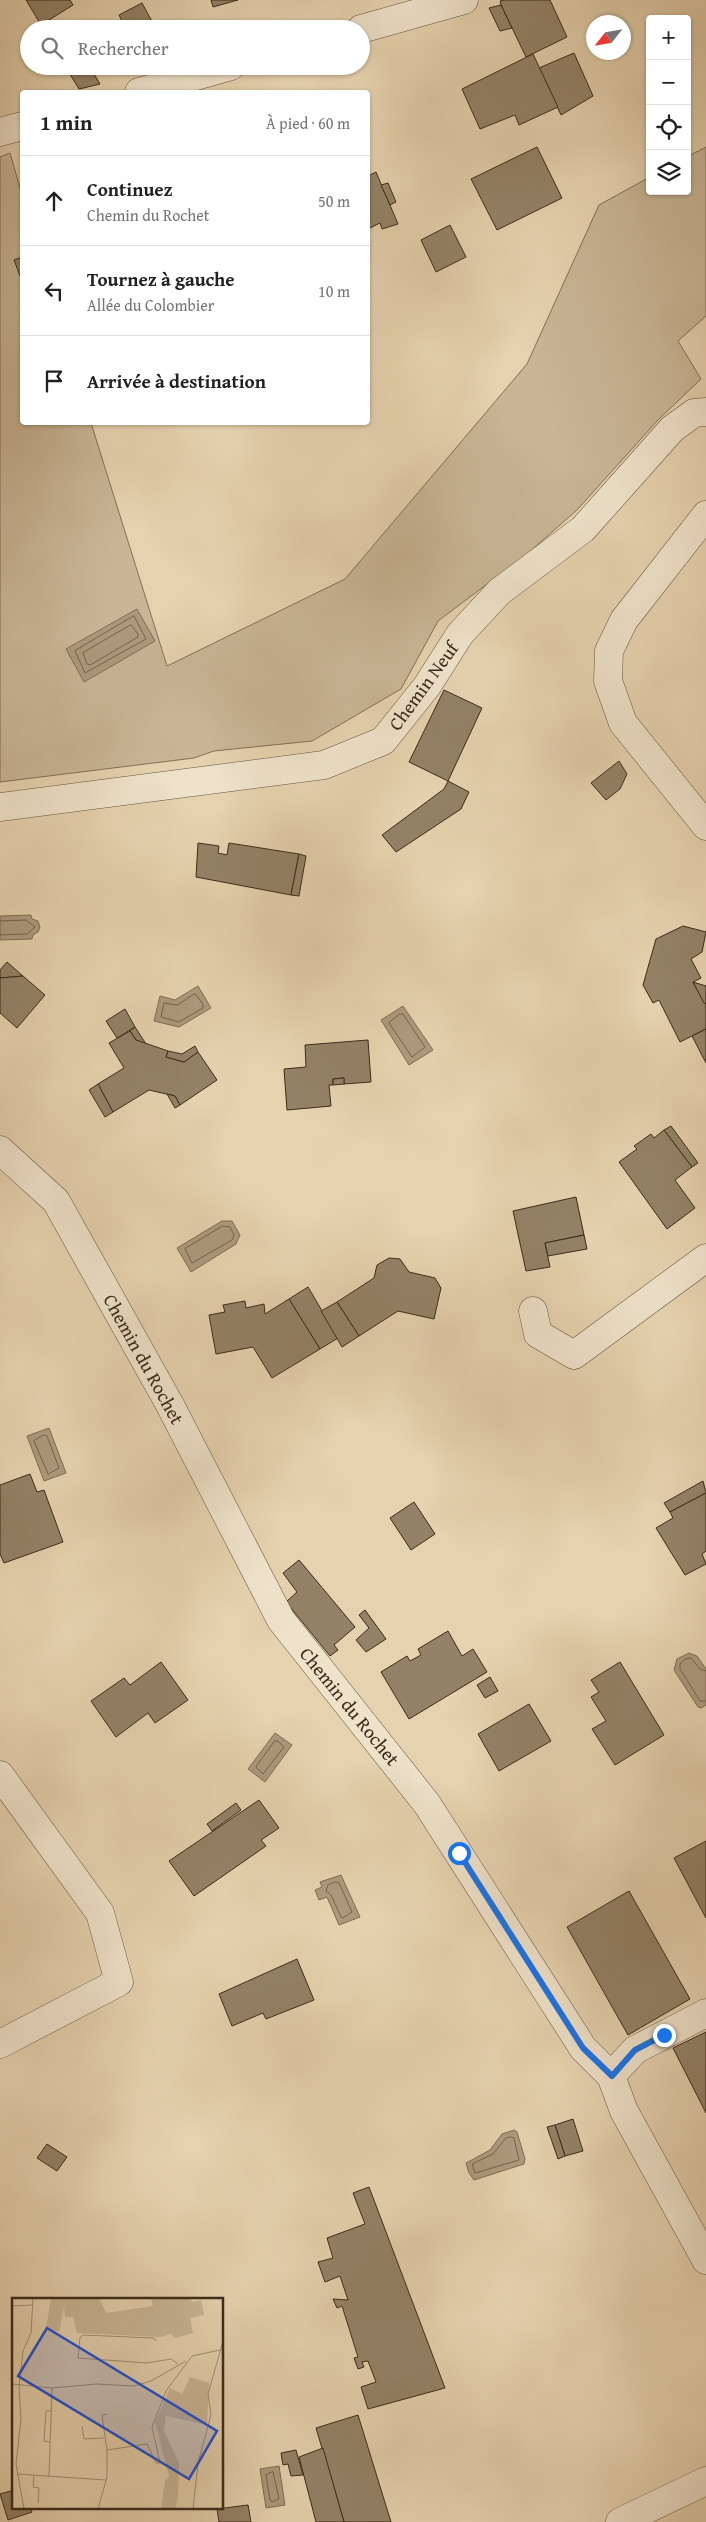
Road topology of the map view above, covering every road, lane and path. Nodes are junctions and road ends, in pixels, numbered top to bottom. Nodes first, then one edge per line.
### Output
1 (464, 0) edge
2 (370, 26) edge
3 (199, 75) edge
4 (146, 90) edge
5 (20, 127) edge
6 (0, 132) edge
7 (706, 412) edge
8 (706, 514) edge
9 (0, 807) edge
10 (706, 826) edge
11 (0, 1150) edge
12 (706, 1258) edge
13 (532, 1311) dead end
14 (0, 1775) edge
15 (706, 2013) edge
16 (0, 2044) edge
17 (612, 2076) junction
18 (706, 2260) edge
19 (706, 2481) edge
20 (620, 2522) edge

1 - 2 street
3 - 4 street
5 - 6 street
7 - 9 street, Chemin Neuf
8 - 10 street
11 - 17 street, Chemin du Rochet
12 - 13 street
14 - 16 street
15 - 17 street
17 - 18 street, Chemin du Rochet
19 - 20 street

